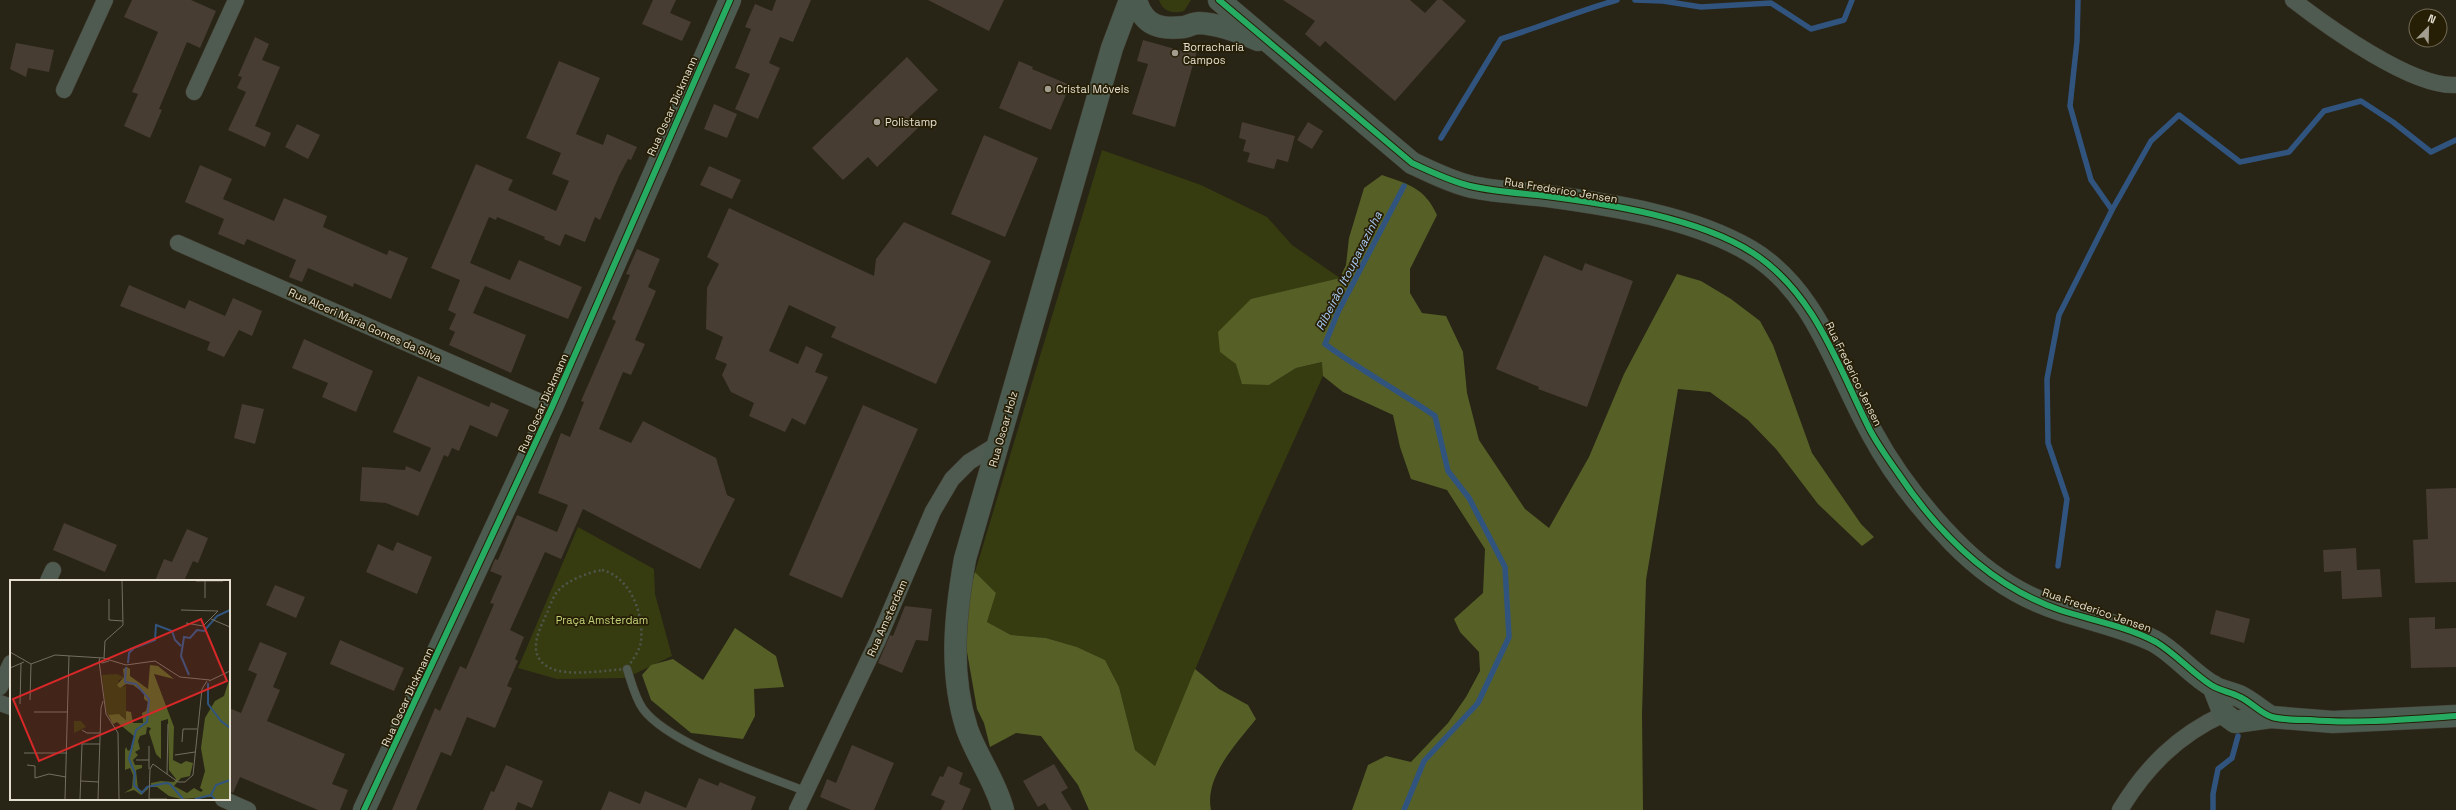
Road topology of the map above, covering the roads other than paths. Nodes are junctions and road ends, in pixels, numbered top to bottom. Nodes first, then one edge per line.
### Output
1 (105, 0) edge
2 (236, 0) edge
3 (730, 0) edge
4 (1130, 0) edge
5 (1136, 0) edge
6 (1208, 0) edge
7 (1218, 0) edge
8 (2293, 0) edge
9 (1197, 23) junction
10 (1153, 25) junction
11 (1112, 48) junction
12 (1276, 48) junction
13 (2456, 85) edge
14 (64, 90) dead end
15 (194, 92) dead end
16 (178, 243) dead end
17 (552, 407) junction
18 (998, 444) junction
19 (10, 665) edge
20 (627, 669) road end
21 (0, 687) edge
22 (0, 702) edge
23 (10, 707) edge
24 (2235, 708) junction
25 (2456, 716) edge
26 (805, 791) junction
27 (225, 800) edge
28 (248, 810) edge
29 (364, 810) edge
30 (797, 810) edge
31 (1003, 810) edge
32 (2120, 810) edge

1 - 14 street
2 - 15 street
3 - 17 street, Rua Oscar Dickmann
4 - 11 street, Rua Oscar Holz
5 - 10 street
6 - 9 street
7 - 12 street, Rua Frederico Jensen
8 - 13 street
9 - 10 street, Rua Frederico Jensen
9 - 12 street, Rua Frederico Jensen
10 - 11 street, Rua Oscar Holz
11 - 18 street, Rua Oscar Holz
12 - 24 street, Rua Frederico Jensen
16 - 17 street, Rua Alceri Maria Gomes da Silva
17 - 29 street, Rua Oscar Dickmann
18 - 26 street, Rua Amsterdam
18 - 31 street, Rua Oscar Holz
19 - 21 street
20 - 26 lane
22 - 23 street
24 - 25 street
24 - 32 street
26 - 30 street, Rua Amsterdam
27 - 28 street

